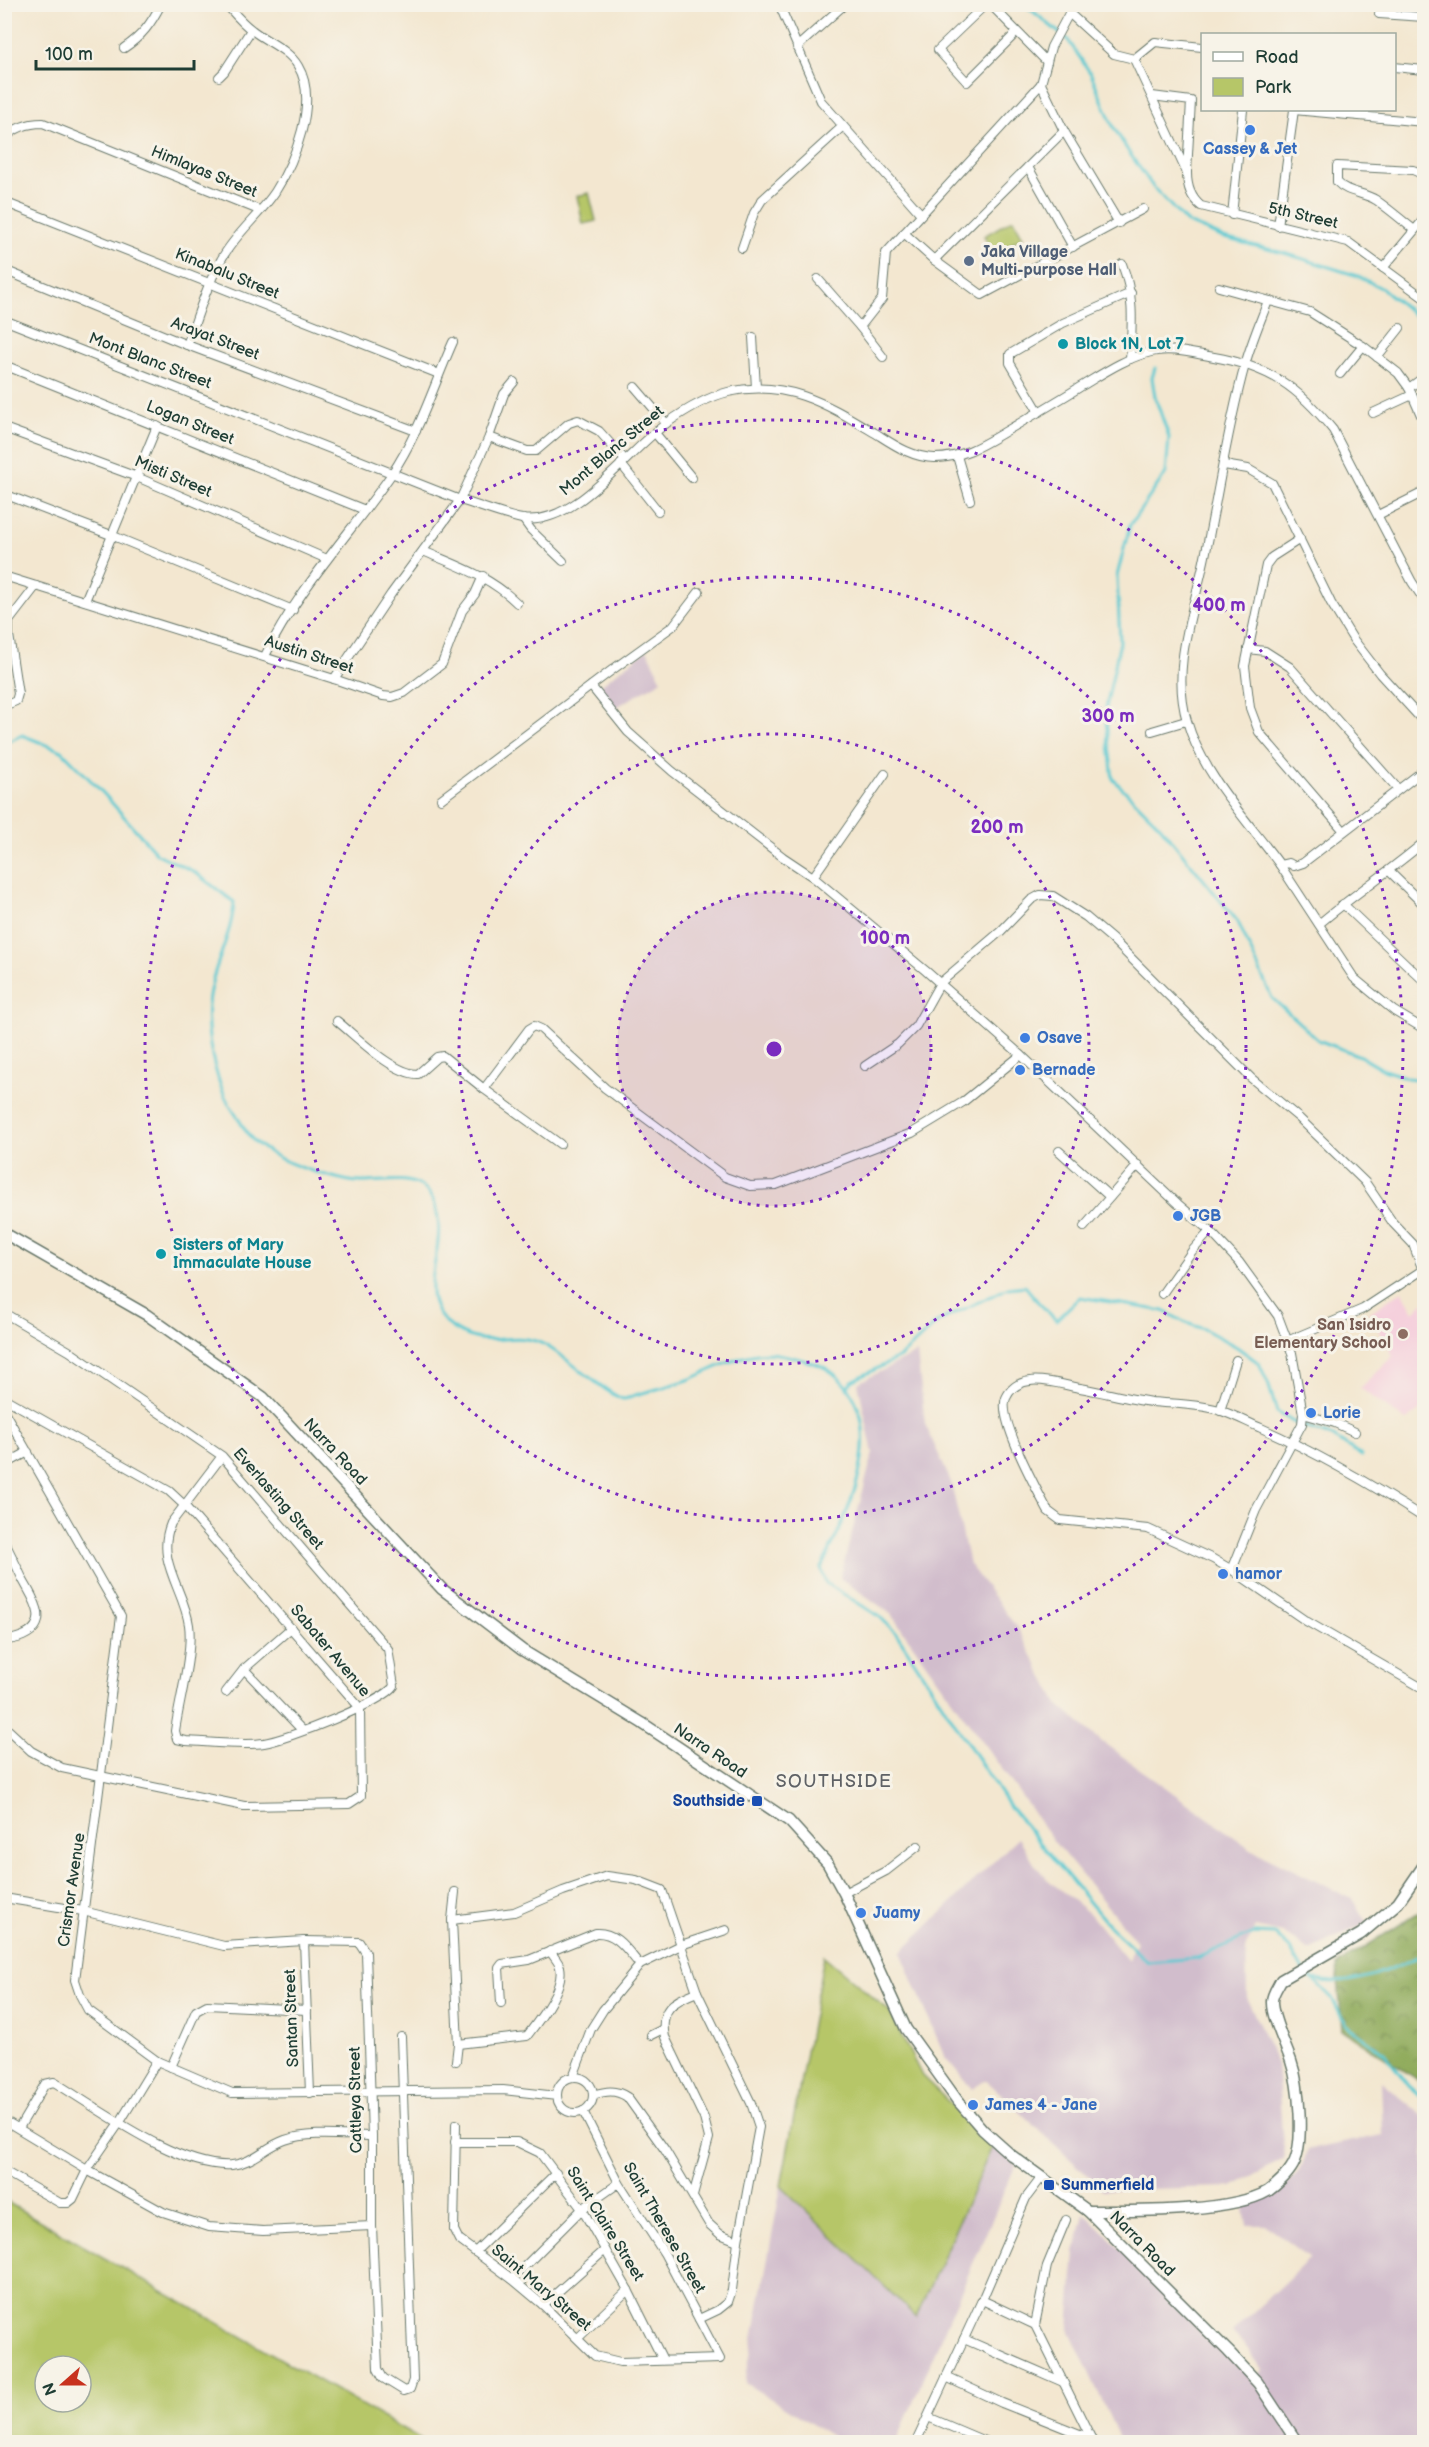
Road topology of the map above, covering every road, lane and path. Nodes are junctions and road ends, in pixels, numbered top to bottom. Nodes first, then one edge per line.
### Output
1 (161, 4) edge
2 (226, 4) edge
3 (779, 4) edge
4 (846, 4) edge
5 (988, 4) edge
6 (1074, 4) edge
7 (1382, 4) edge
8 (1069, 13) junction
9 (1425, 17) edge
10 (251, 30) junction
11 (1016, 33) junction
12 (797, 47) junction
13 (1201, 47) edge
14 (124, 48) dead end
15 (1134, 59) junction
16 (1047, 62) junction
17 (1396, 67) edge
18 (1425, 70) edge
19 (219, 77) dead end
20 (1041, 84) junction
21 (1152, 96) junction
22 (1243, 111) edge
23 (1294, 111) edge
24 (1304, 111) edge
25 (1425, 123) edge
26 (843, 126) junction
27 (1064, 131) junction
28 (4, 139) edge
29 (1028, 167) junction
30 (1187, 173) junction
31 (1425, 175) edge
32 (4, 202) edge
33 (1143, 209) dead end
34 (259, 210) junction
35 (921, 214) junction
36 (1232, 215) junction
37 (1425, 219) edge
38 (1119, 223) junction
39 (1278, 226) junction
40 (1414, 230) junction
41 (904, 233) junction
42 (1073, 247) junction
43 (742, 248) dead end
44 (934, 260) junction
45 (1122, 264) dead end
46 (1383, 268) junction
47 (4, 270) edge
48 (818, 279) dead end
49 (209, 282) junction
50 (1219, 287) dead end
51 (1131, 293) junction
52 (1425, 298) edge
53 (1268, 301) junction
54 (4, 320) edge
55 (860, 327) junction
56 (1400, 328) dead end
57 (753, 337) dead end
58 (453, 342) dead end
59 (188, 345) junction
60 (1363, 346) junction
61 (883, 357) dead end
62 (1377, 357) junction
63 (1130, 359) junction
64 (1245, 363) junction
65 (4, 365) edge
66 (439, 374) junction
67 (1340, 374) dead end
68 (1425, 377) edge
69 (514, 382) dead end
70 (635, 387) dead end
71 (756, 388) junction
72 (1411, 392) junction
73 (1039, 412) junction
74 (1373, 413) dead end
75 (1425, 422) edge
76 (666, 423) junction
77 (157, 426) junction
78 (4, 428) edge
79 (416, 431) junction
80 (655, 433) junction
81 (489, 437) junction
82 (957, 456) junction
83 (623, 463) junction
84 (1224, 465) junction
85 (392, 473) junction
86 (137, 477) junction
87 (692, 478) dead end
88 (1425, 492) edge
89 (4, 494) edge
90 (460, 500) junction
91 (970, 500) dead end
92 (365, 510) junction
93 (658, 511) dead end
94 (1378, 515) junction
95 (523, 519) junction
96 (111, 535) junction
97 (1300, 539) junction
98 (423, 551) junction
99 (327, 559) junction
100 (563, 561) dead end
101 (4, 576) edge
102 (483, 576) junction
103 (36, 586) junction
104 (699, 592) dead end
105 (1425, 600) edge
106 (85, 602) junction
107 (517, 603) dead end
108 (293, 610) junction
109 (7, 636) edge
110 (1248, 649) junction
111 (265, 657) junction
112 (334, 679) junction
113 (591, 686) junction
114 (4, 706) edge
115 (1186, 721) junction
116 (1425, 722) edge
117 (1152, 730) dead end
118 (1425, 770) edge
119 (885, 774) dead end
120 (1398, 789) junction
121 (441, 799) dead end
122 (1344, 831) junction
123 (1425, 842) edge
124 (1280, 865) junction
125 (1390, 872) junction
126 (813, 877) junction
127 (1343, 903) junction
128 (1425, 905) edge
129 (1318, 924) junction
130 (1425, 981) edge
131 (940, 983) junction
132 (337, 1021) dead end
133 (1425, 1029) edge
134 (1021, 1056) junction
135 (865, 1066) dead end
136 (484, 1089) junction
137 (560, 1143) dead end
138 (1059, 1151) dead end
139 (1138, 1165) junction
140 (1110, 1197) junction
141 (1084, 1227) dead end
142 (1210, 1231) junction
143 (4, 1233) edge
144 (1424, 1271) edge
145 (1162, 1294) dead end
146 (4, 1313) edge
147 (1287, 1341) junction
148 (1236, 1360) dead end
149 (4, 1398) edge
150 (1220, 1410) junction
151 (4, 1411) edge
152 (1303, 1414) junction
153 (1355, 1432) dead end
154 (1291, 1442) junction
155 (28, 1452) junction
156 (222, 1456) junction
157 (4, 1464) edge
158 (184, 1504) junction
159 (1425, 1518) edge
160 (4, 1541) edge
161 (1232, 1570) junction
162 (291, 1628) junction
163 (4, 1640) edge
164 (244, 1669) junction
165 (1425, 1689) edge
166 (226, 1692) dead end
167 (360, 1708) junction
168 (4, 1726) edge
169 (302, 1730) junction
170 (102, 1777) junction
171 (918, 1846) dead end
172 (1425, 1865) edge
173 (455, 1892) dead end
174 (844, 1893) junction
175 (4, 1898) edge
176 (84, 1911) junction
177 (452, 1920) junction
178 (726, 1930) dead end
179 (304, 1941) junction
180 (681, 1945) junction
181 (550, 1951) junction
182 (639, 1965) junction
183 (697, 1992) junction
184 (501, 2003) dead end
185 (307, 2010) junction
186 (663, 2030) junction
187 (651, 2035) dead end
188 (401, 2037) dead end
189 (458, 2044) junction
190 (157, 2061) junction
191 (456, 2061) dead end
192 (171, 2067) junction
193 (573, 2077) junction
194 (371, 2091) junction
195 (403, 2091) junction
196 (310, 2093) junction
197 (592, 2095) junction
198 (557, 2096) junction
199 (583, 2111) junction
200 (4, 2120) edge
201 (120, 2122) junction
202 (456, 2124) dead end
203 (19, 2128) junction
204 (372, 2136) junction
205 (455, 2142) junction
206 (87, 2170) junction
207 (4, 2171) edge
208 (556, 2172) junction
209 (1042, 2177) junction
210 (620, 2183) junction
211 (693, 2196) junction
212 (582, 2209) junction
213 (1088, 2211) junction
214 (1066, 2220) dead end
215 (372, 2226) junction
216 (738, 2241) junction
217 (605, 2250) junction
218 (475, 2252) junction
219 (512, 2279) junction
220 (628, 2290) junction
221 (982, 2300) junction
222 (543, 2305) junction
223 (699, 2319) junction
224 (1035, 2325) junction
225 (578, 2338) junction
226 (964, 2338) junction
227 (720, 2359) joint
228 (663, 2360) junction
229 (946, 2377) junction
230 (1063, 2382) junction
231 (928, 2417) junction
232 (1092, 2441) edge
233 (916, 2442) edge
234 (987, 2442) edge
235 (1297, 2442) edge

1 - 14 street
2 - 10 street, Himlayas Street
3 - 12 street
4 - 12 street
5 - 11 street
5 - 11 street
6 - 8 street
7 - 9 street
8 - 15 street
8 - 16 street
10 - 19 street
10 - 34 street, Himlayas Street
11 - 16 street
12 - 26 street
13 - 15 street
15 - 21 street
16 - 20 street
17 - 18 street
20 - 27 street
20 - 35 street
21 - 30 street
21 - 30 street
22 - 36 street
23 - 39 street
24 - 25 street
26 - 35 street
26 - 43 street
27 - 29 street
27 - 38 street
28 - 34 street, Himlayas Street
29 - 42 street
29 - 44 street
30 - 36 street, 5th Street
31 - 40 street
32 - 49 street, Kinabalu Street
33 - 38 street
34 - 49 street
35 - 41 street
36 - 39 street, 5th Street
37 - 40 street
38 - 42 street
39 - 46 street, 5th Street
40 - 46 street
41 - 44 street
41 - 55 street
42 - 44 street
45 - 51 street
46 - 52 street, 5th Street
47 - 59 street, Arayat Street
48 - 55 street
49 - 59 street
49 - 66 street, Kinabalu Street
50 - 53 street
51 - 63 street
51 - 73 street
53 - 60 street
53 - 64 street
54 - 85 street, Mont Blanc Street
55 - 61 street
56 - 62 street
57 - 71 street
58 - 66 street
59 - 79 street, Arayat Street
60 - 62 street
60 - 67 street
62 - 72 street
63 - 64 street, Mont Blanc Street
63 - 73 street, Mont Blanc Street
64 - 84 street
64 - 94 street, Mont Blanc Street
65 - 77 street, Logan Street
66 - 79 street
68 - 72 street
69 - 81 street
70 - 76 street
71 - 76 street, Mont Blanc Street
71 - 82 street, Mont Blanc Street
72 - 74 street
72 - 75 street
73 - 82 street, Mont Blanc Street
76 - 80 street, Mont Blanc Street
77 - 86 street
77 - 92 street, Logan Street
78 - 86 street, Misti Street
79 - 85 street
80 - 83 street, Mont Blanc Street
80 - 87 street
81 - 83 street
81 - 90 street
82 - 91 street
83 - 93 street
83 - 95 street, Mont Blanc Street
84 - 97 street
84 - 115 street
85 - 90 street, Mont Blanc Street
85 - 92 street
86 - 96 street
86 - 99 street, Misti Street
88 - 94 street
89 - 96 street
90 - 95 street, Mont Blanc Street
90 - 98 street
92 - 99 street
94 - 105 street, Mont Blanc Street
95 - 100 street
96 - 106 street
96 - 108 street
97 - 110 street
97 - 116 street
98 - 102 street
98 - 112 street
99 - 108 street
101 - 103 street, Austin Street
102 - 107 street
102 - 112 street, Austin Street
103 - 106 street, Austin Street
103 - 109 street
104 - 113 street
106 - 111 street, Austin Street
108 - 111 street
109 - 114 street
110 - 120 street
110 - 122 street
111 - 112 street, Austin Street
113 - 121 street
113 - 126 street
115 - 117 street
115 - 124 street
118 - 120 street
119 - 126 street
120 - 122 street
122 - 124 street
123 - 125 street
124 - 129 street
125 - 127 street
125 - 128 street
126 - 131 street
127 - 129 street
127 - 130 street
129 - 133 street
131 - 134 street
131 - 135 street
131 - 144 street
132 - 136 street
134 - 136 street
134 - 139 street
136 - 137 street
138 - 140 street
139 - 140 street
139 - 142 street
140 - 141 street
142 - 145 street
142 - 147 street
143 - 174 street, Narra Road
144 - 147 street
146 - 156 street, Everlasting Street
147 - 152 street
148 - 150 street
149 - 158 street, Sabater Avenue
150 - 154 street
150 - 161 street
151 - 155 street, Crismor Avenue
152 - 153 street
152 - 154 street
154 - 159 street
154 - 161 street
155 - 157 street
155 - 170 street, Crismor Avenue
156 - 158 street
156 - 167 street, Everlasting Street
158 - 162 street, Sabater Avenue
158 - 169 street
160 - 163 street
161 - 165 street
162 - 164 street
162 - 167 street, Sabater Avenue
164 - 166 street
164 - 169 street
167 - 169 street
167 - 170 street, Sabater Avenue
168 - 170 street
170 - 176 street, Crismor Avenue
171 - 174 street
172 - 213 street
173 - 177 street
174 - 209 street, Narra Road
175 - 176 street, Cattleya Street
176 - 179 street, Cattleya Street
176 - 190 street, Crismor Avenue
177 - 180 street
177 - 189 street
178 - 180 street
179 - 185 street, Santan Street
179 - 194 street, Cattleya Street
180 - 182 street
180 - 183 street
181 - 182 street
181 - 184 street
181 - 189 street
182 - 193 street
183 - 186 street
183 - 216 street
185 - 192 street
185 - 196 street, Santan Street
186 - 187 street
186 - 211 street
188 - 195 street
189 - 191 street
190 - 192 street, Crismor Avenue
190 - 201 street
192 - 196 street, Crismor Avenue
193 - 197 street
193 - 198 street
194 - 195 street, Crismor Avenue
194 - 196 street, Crismor Avenue
194 - 204 street, Cattleya Street
195 - 198 street, Crismor Avenue
195 - 215 street, Cattleya Street
197 - 199 street
197 - 211 street
198 - 199 street
199 - 210 street, Saint Therese Street
200 - 203 street
201 - 203 street
201 - 204 street
201 - 206 street
202 - 205 street, Saint Mary Street
203 - 206 street
204 - 215 street, Cattleya Street
205 - 208 street, Saint Claire Street
205 - 218 street, Saint Mary Street
206 - 207 street
206 - 215 street
208 - 212 street, Saint Claire Street
208 - 218 street
209 - 213 street, Narra Road
209 - 221 street
210 - 212 street
210 - 223 street, Saint Therese Street
211 - 216 street
212 - 217 street, Saint Claire Street
212 - 219 street
213 - 235 street, Narra Road
214 - 224 street
216 - 223 street
217 - 220 street, Saint Claire Street
217 - 222 street
218 - 219 street, Saint Mary Street
219 - 222 street, Saint Mary Street
220 - 225 street
220 - 228 street, Saint Claire Street
221 - 224 street
221 - 226 street
222 - 225 street, Saint Mary Street
223 - 227 street, Saint Therese Street
224 - 230 street
225 - 228 street, Saint Mary Street
226 - 229 street
226 - 230 street
227 - 228 street, Saint Mary Street
229 - 231 street
229 - 232 street
230 - 232 street
231 - 233 street
231 - 234 street

